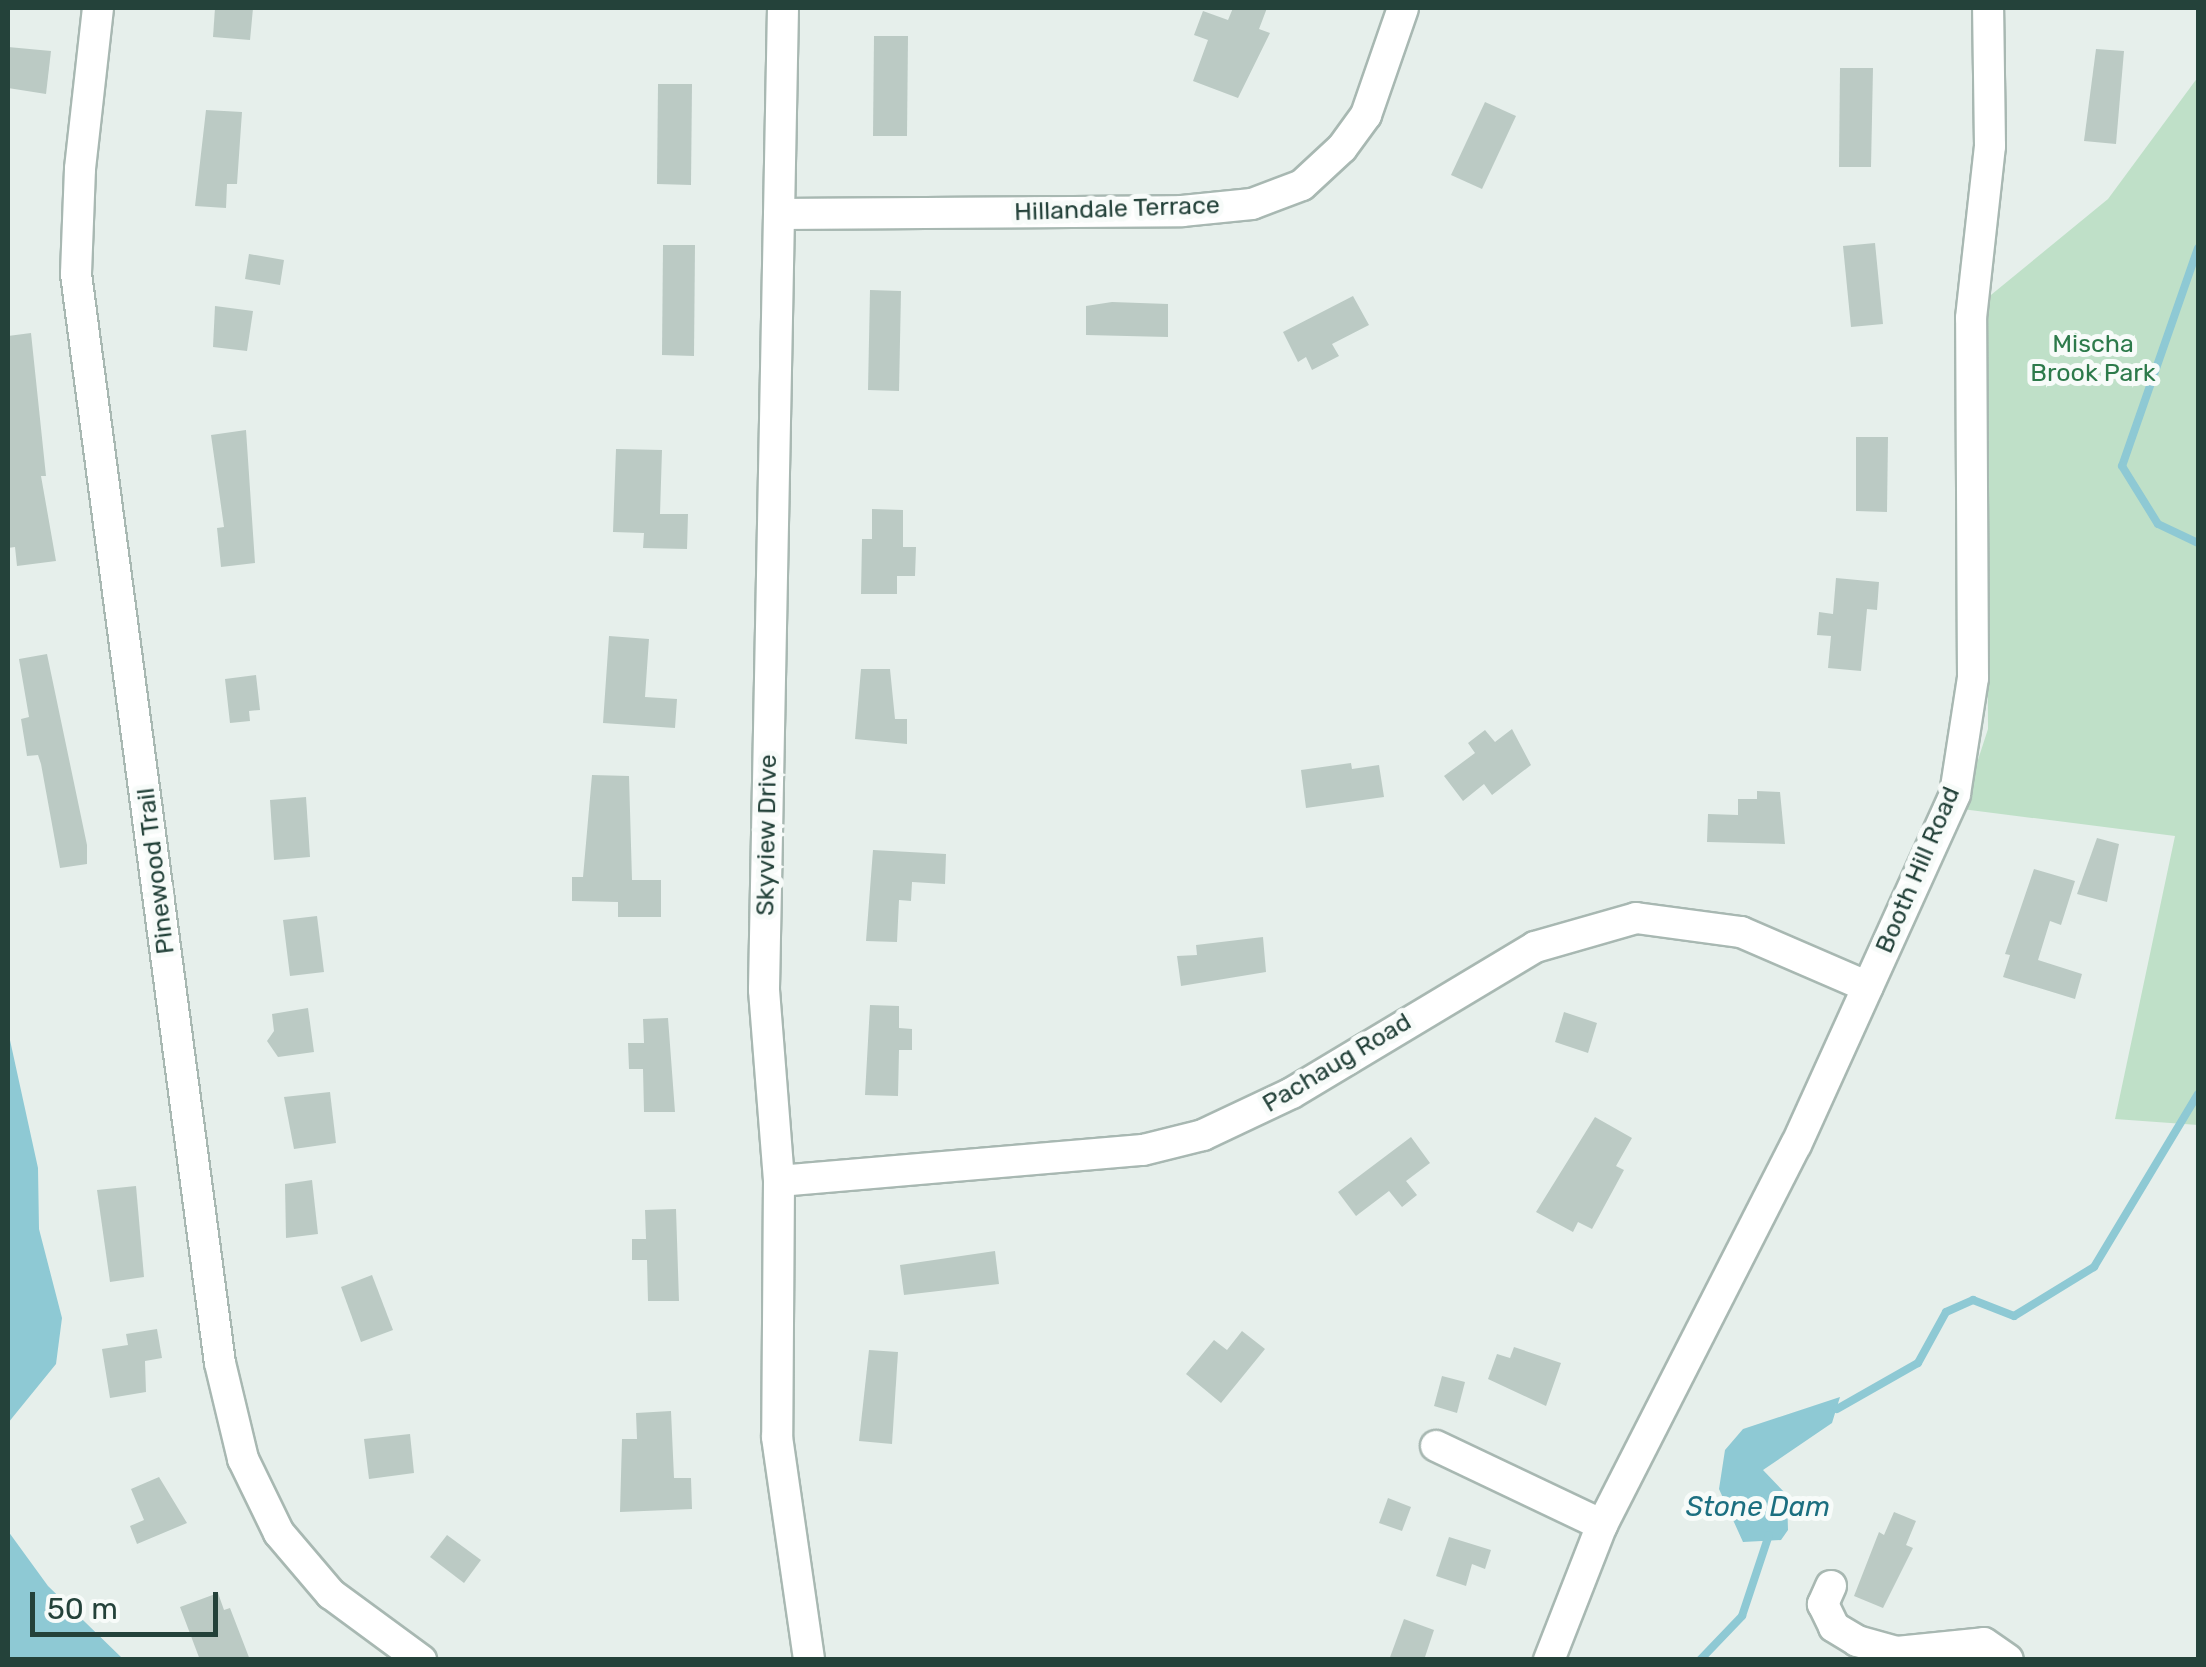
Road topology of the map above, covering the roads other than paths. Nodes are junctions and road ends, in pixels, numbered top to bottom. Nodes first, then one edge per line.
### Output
1 (98, 8) edge
2 (783, 8) edge
3 (1403, 8) edge
4 (1988, 8) edge
5 (779, 214) junction
6 (1868, 987) junction
7 (779, 1181) junction
8 (1436, 1446) dead end
9 (1602, 1525) junction
10 (1831, 1586) dead end
11 (1862, 1652) edge
12 (421, 1660) edge
13 (809, 1660) edge
14 (1548, 1660) edge
15 (2008, 1660) edge

1 - 12 street, Pinewood Trail
2 - 5 street, Skyview Drive
3 - 5 street, Hillandale Terrace
4 - 6 street, Booth Hill Road
5 - 7 street, Skyview Drive
6 - 7 street, Pachaug Road
6 - 9 street, Booth Hill Road
7 - 13 street, Skyview Drive
8 - 9 street
9 - 14 street, Booth Hill Road
10 - 11 street
11 - 15 street

